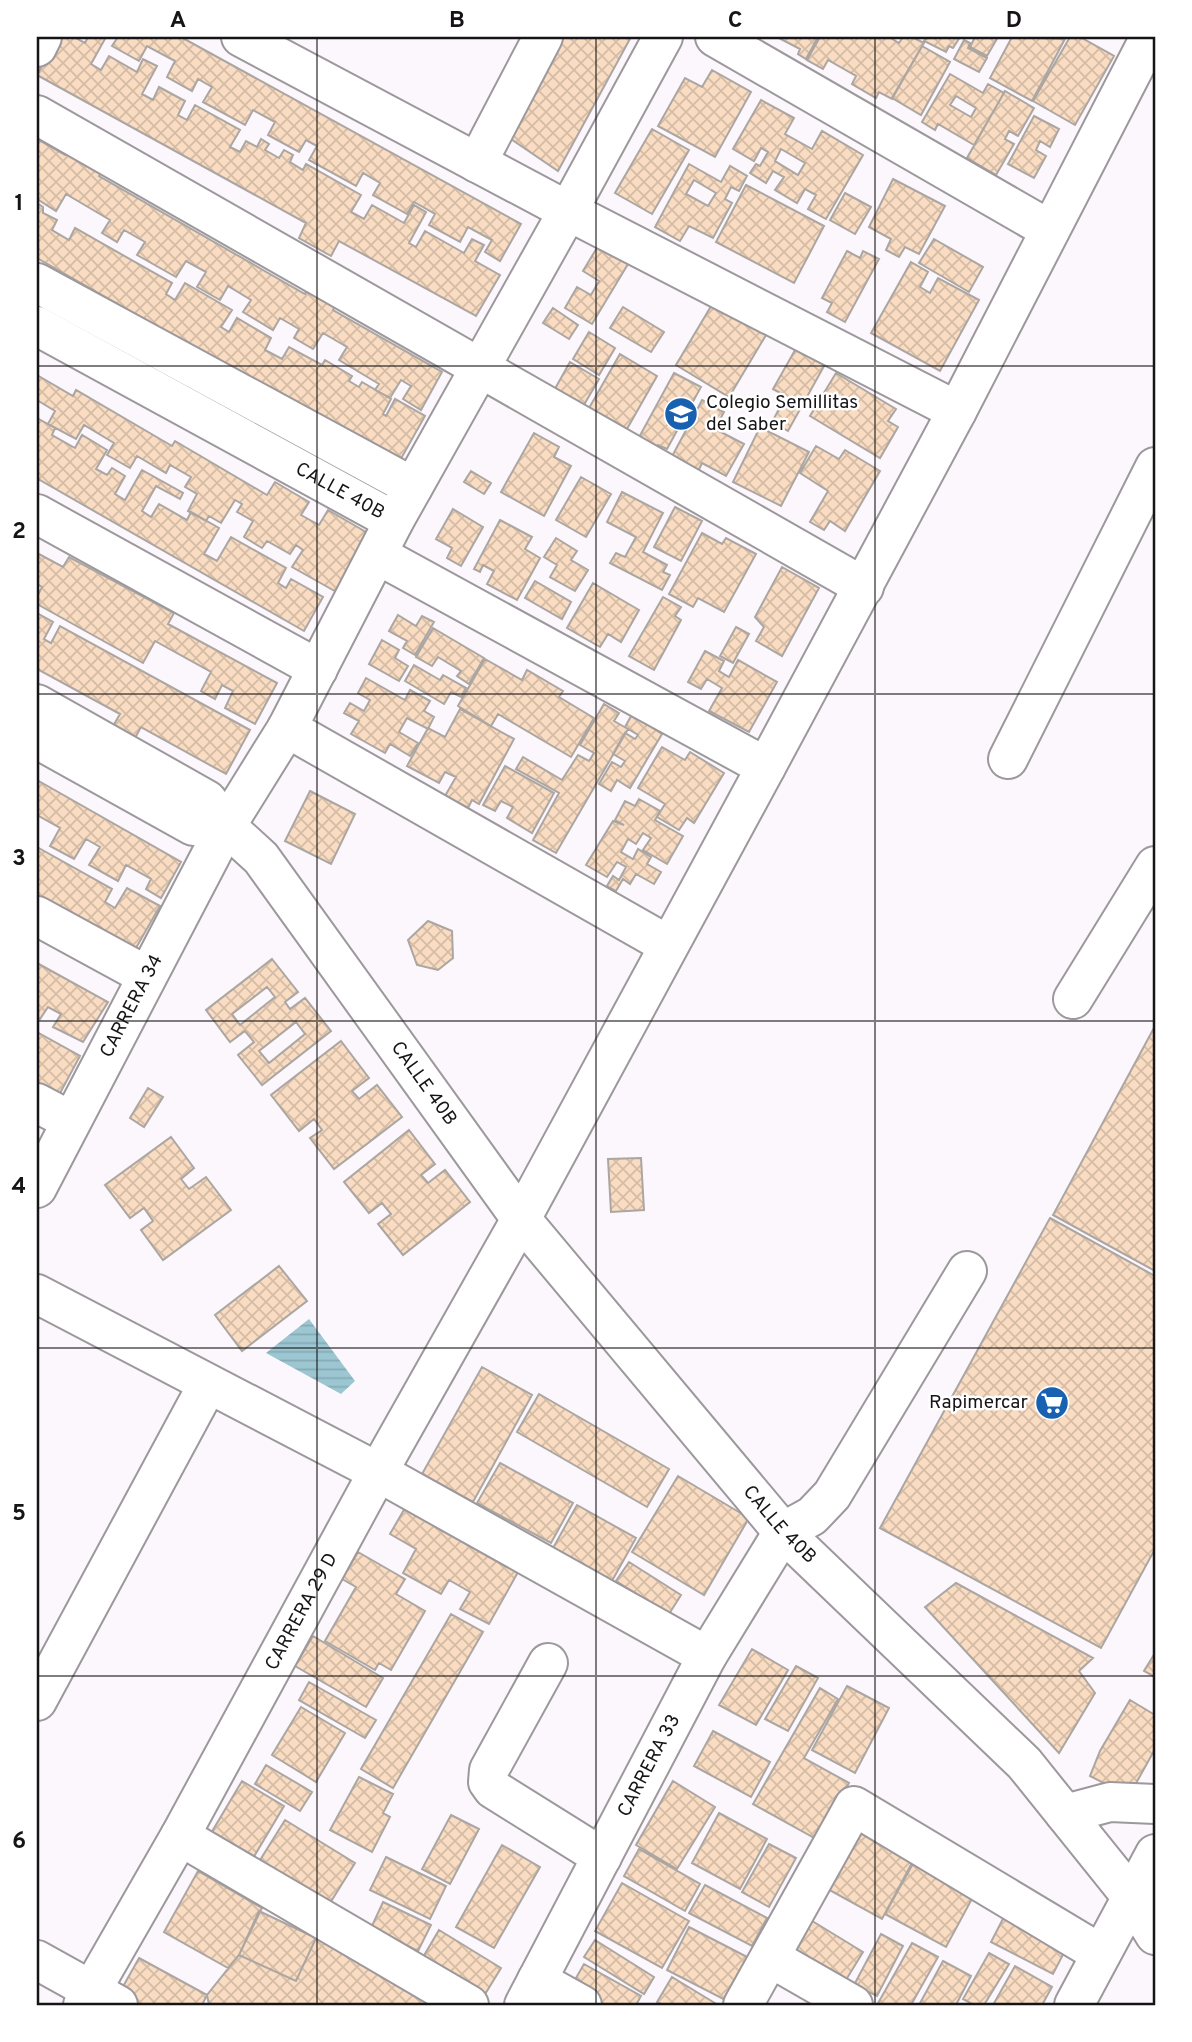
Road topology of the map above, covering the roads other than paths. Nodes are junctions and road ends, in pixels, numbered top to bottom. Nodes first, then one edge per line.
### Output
1 (42, 37) edge
2 (241, 37) edge
3 (543, 37) edge
4 (663, 37) edge
5 (715, 37) edge
6 (1145, 38) edge
7 (37, 47) edge
8 (37, 114) edge
9 (477, 163) junction
10 (568, 211) junction
11 (1050, 230) junction
12 (37, 283) edge
13 (37, 326) edge
14 (480, 367) junction
15 (957, 411) junction
16 (1155, 467) edge
17 (413, 487) junction
18 (37, 514) edge
19 (386, 538) junction
20 (864, 587) junction
21 (318, 669) junction
22 (37, 704) edge
23 (287, 728) junction
24 (37, 739) edge
25 (1008, 760) dead end
26 (766, 767) junction
27 (226, 825) junction
28 (1155, 866) edge
29 (37, 916) edge
30 (668, 945) junction
31 (147, 976) junction
32 (1073, 999) dead end
33 (37, 1103) edge
34 (71, 1121) junction
35 (37, 1188) edge
36 (521, 1219) junction
37 (967, 1271) dead end
38 (37, 1294) edge
39 (208, 1384) junction
40 (378, 1472) junction
41 (783, 1532) junction
42 (707, 1656) junction
43 (548, 1663) dead end
44 (37, 1701) edge
45 (1155, 1804) edge
46 (1065, 1814) junction
47 (180, 1836) junction
48 (1155, 1854) edge
49 (602, 1857) junction
50 (1131, 1896) junction
51 (1155, 1935) edge
52 (1101, 1954) junction
53 (771, 1958) junction
54 (37, 1960) edge
55 (531, 1992) edge
56 (97, 2000) edge
57 (469, 2005) edge
58 (582, 2005) edge
59 (743, 2005) edge
60 (853, 2005) edge
61 (1074, 2005) edge

1 - 7 street
2 - 9 street
3 - 9 street
4 - 10 street
5 - 11 street
6 - 11 street, CARRERA 29 D
8 - 14 street
9 - 10 street
10 - 14 street
10 - 15 street
11 - 15 street, CARRERA 29 D
12 - 17 street, CALLE 40B
13 - 19 street, CALLE 40B
14 - 17 street
14 - 20 street
15 - 20 street, CARRERA 29 D
16 - 25 street
17 - 19 street
18 - 21 street
19 - 21 street
19 - 26 street, CALLE 40B
20 - 26 street, CARRERA 29 D
21 - 23 street
22 - 27 street, CALLE 40B
23 - 27 street
23 - 30 street
24 - 27 street
26 - 30 street, CARRERA 29 D
27 - 31 street, CARRERA 34
27 - 36 street, CALLE 40B
28 - 32 street
29 - 31 street
30 - 36 street, CARRERA 29 D
31 - 34 street, CARRERA 34
33 - 34 street
34 - 35 street, CARRERA 34
36 - 40 street, CARRERA 29 D
36 - 41 street, CALLE 40B
37 - 41 street
38 - 39 street
39 - 40 street
39 - 44 street
40 - 42 street
40 - 47 street, CARRERA 29 D
41 - 42 street, CARRERA 33
41 - 46 street, CALLE 40B
42 - 49 street, CARRERA 33
43 - 49 street
45 - 46 street
46 - 50 street, CALLE 40B
47 - 56 street, CARRERA 29 D
47 - 57 street
48 - 50 street
49 - 55 street, CARRERA 33
50 - 51 street, CALLE 40B
50 - 52 street
52 - 53 street
52 - 61 street
53 - 59 street
53 - 60 street
54 - 56 street
55 - 58 street

